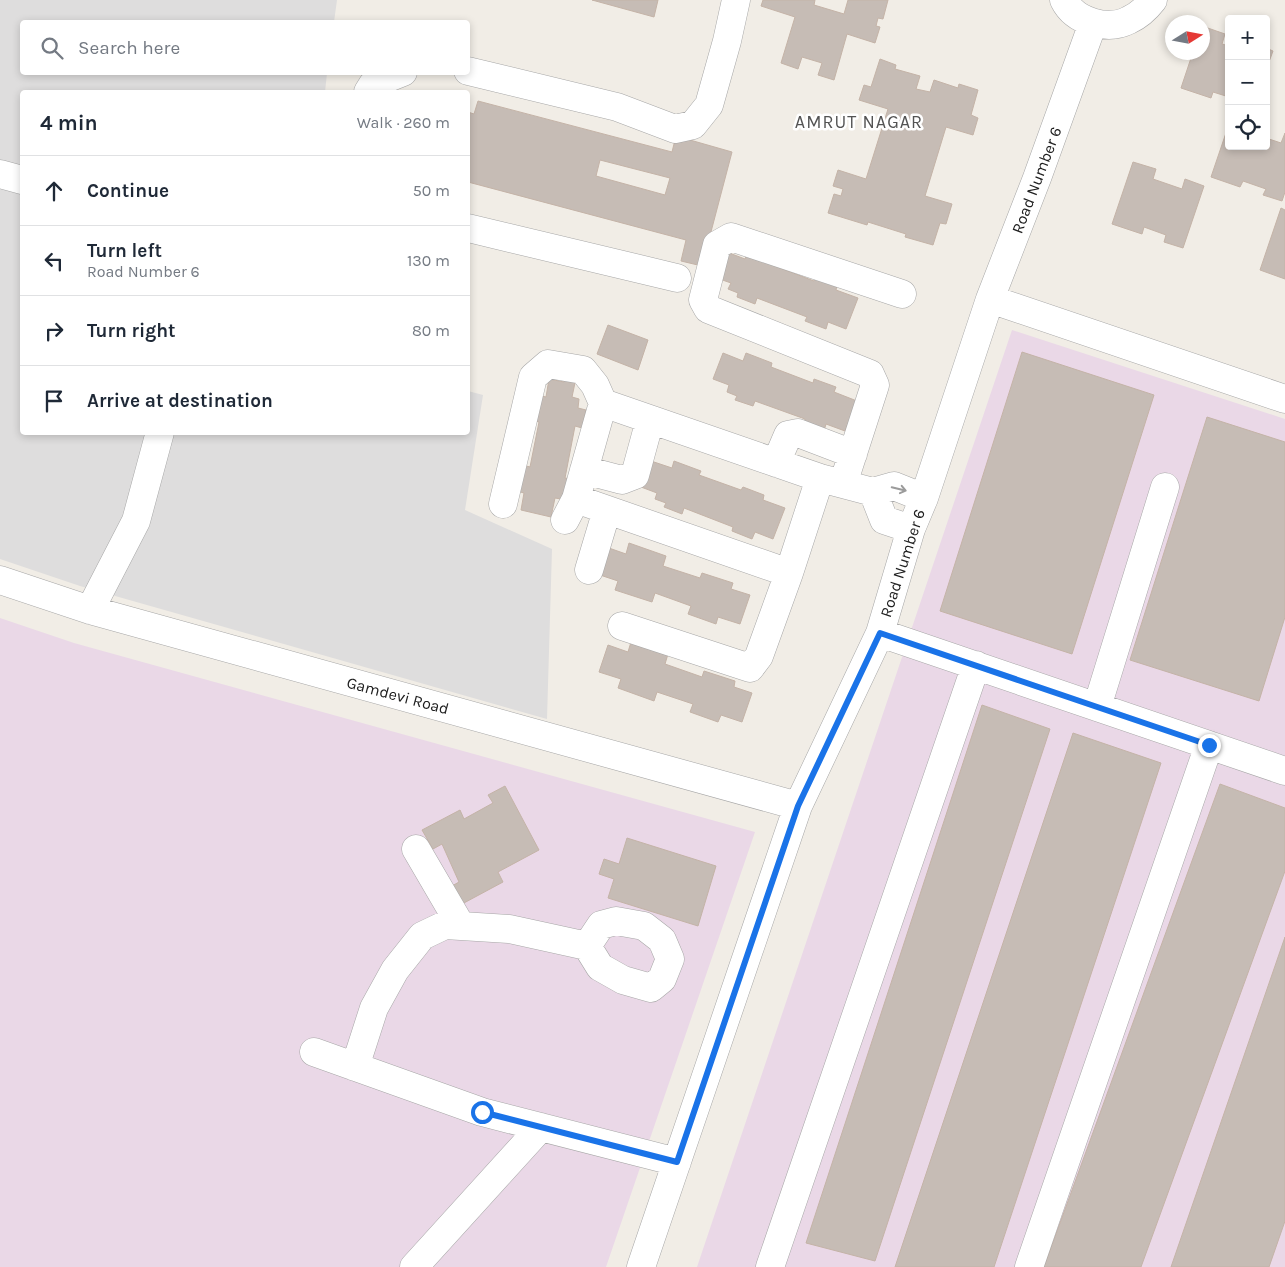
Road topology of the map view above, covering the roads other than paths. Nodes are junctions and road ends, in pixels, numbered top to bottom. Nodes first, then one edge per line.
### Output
1 (736, 0) edge
2 (1064, 0) edge
3 (1153, 0) edge
4 (1093, 23) junction
5 (470, 71) edge
6 (396, 75) edge
7 (369, 90) edge
8 (0, 174) edge
9 (20, 179) edge
10 (470, 228) edge
11 (677, 278) dead end
12 (902, 294) dead end
13 (990, 299) junction
14 (1285, 399) edge
15 (603, 403) junction
16 (650, 420) junction
17 (159, 435) edge
18 (853, 454) junction
19 (776, 464) junction
20 (584, 470) junction
21 (832, 481) junction
22 (1165, 487) dead end
23 (873, 492) junction
24 (924, 498) junction
25 (503, 504) dead end
26 (607, 510) junction
27 (910, 530) junction
28 (589, 570) dead end
29 (789, 573) junction
30 (0, 580) edge
31 (90, 610) junction
32 (622, 626) dead end
33 (880, 633) junction
34 (976, 666) junction
35 (1097, 707) junction
36 (1209, 745) junction
37 (1285, 771) edge
38 (798, 806) junction
39 (416, 850) dead end
40 (461, 926) junction
41 (587, 946) dead end
42 (314, 1052) dead end
43 (355, 1066) junction
44 (540, 1127) junction
45 (677, 1162) junction
46 (414, 1267) edge
47 (641, 1267) edge
48 (770, 1267) edge
49 (1029, 1267) edge

1 - 5 street
2 - 4 street
3 - 4 street
4 - 13 street, Road Number 6
6 - 7 street
8 - 9 street
10 - 11 street
12 - 18 street
13 - 14 street
13 - 24 street, Road Number 6
15 - 16 street
15 - 20 street
15 - 25 street
16 - 19 street
16 - 20 street
17 - 31 street
18 - 19 street
18 - 21 street
19 - 21 street
20 - 26 street
21 - 23 street
21 - 29 street
22 - 35 street
23 -> 24 street
23 - 27 street
24 - 27 street, Road Number 6
26 - 28 street
26 - 29 street
27 - 33 street, Road Number 6
29 - 32 street
30 - 31 street, Gamdevi Road
31 - 38 street, Gamdevi Road
33 - 34 street
33 - 38 street, Road Number 6
34 - 35 street
34 - 48 street
35 - 36 street
36 - 37 street
36 - 49 street
38 - 45 street, Road Number 6
39 - 40 street
40 - 41 street
40 - 43 street
42 - 43 street
43 - 44 street
44 - 45 street
44 - 46 street
45 - 47 street, Road Number 6

